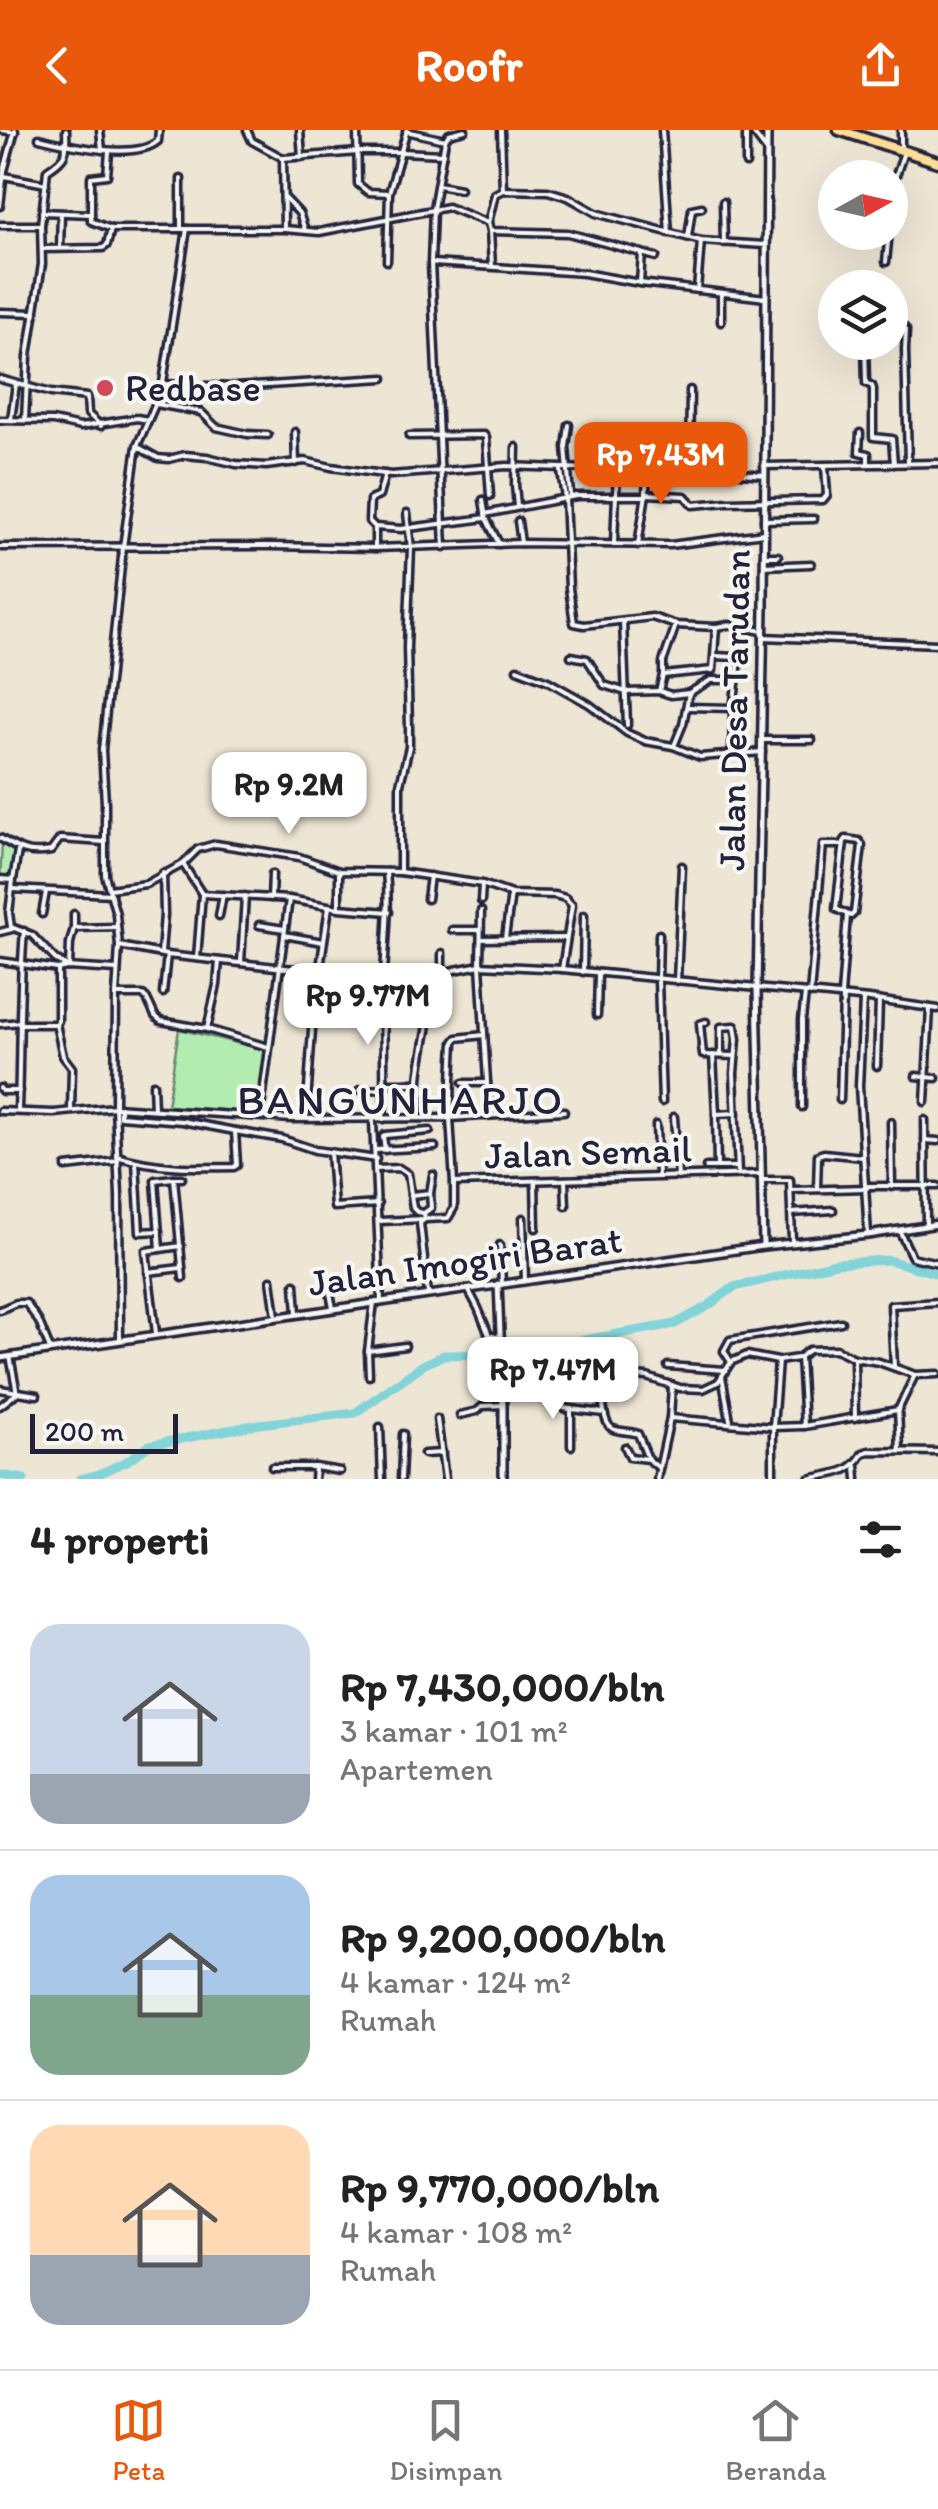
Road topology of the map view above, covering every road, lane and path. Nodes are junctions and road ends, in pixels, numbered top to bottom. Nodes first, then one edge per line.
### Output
1 (2, 130) edge
2 (66, 130) edge
3 (100, 130) edge
4 (159, 130) edge
5 (246, 130) edge
6 (300, 130) edge
7 (358, 130) edge
8 (465, 130) edge
9 (502, 130) edge
10 (662, 130) edge
11 (748, 130) edge
12 (767, 130) edge
13 (839, 130) edge
14 (901, 130) edge
15 (15, 131) edge
16 (406, 131) edge
17 (39, 138) dead end
18 (445, 140) junction
19 (67, 145) junction
20 (102, 150) junction
21 (109, 150) junction
22 (767, 151) junction
23 (903, 151) junction
24 (358, 152) junction
25 (401, 152) junction
26 (444, 154) junction
27 (302, 156) junction
28 (283, 158) junction
29 (900, 160) edge
30 (938, 162) edge
31 (746, 164) dead end
32 (3, 173) edge
33 (181, 179) dead end
34 (46, 184) junction
35 (438, 185) junction
36 (460, 189) dead end
37 (503, 190) junction
38 (390, 193) junction
39 (284, 198) junction
40 (723, 202) dead end
41 (0, 206) edge
42 (702, 207) dead end
43 (434, 209) junction
44 (42, 212) junction
45 (62, 213) junction
46 (91, 214) junction
47 (387, 218) junction
48 (488, 223) junction
49 (0, 224) edge
50 (41, 225) junction
51 (111, 229) junction
52 (184, 229) junction
53 (284, 229) junction
54 (305, 230) junction
55 (490, 231) junction
56 (668, 233) junction
57 (688, 238) junction
58 (701, 241) junction
59 (724, 243) junction
60 (766, 245) junction
61 (42, 249) junction
62 (60, 249) junction
63 (887, 250) edge
64 (642, 253) junction
65 (656, 256) dead end
66 (387, 261) dead end
67 (886, 262) dead end
68 (432, 263) junction
69 (492, 266) junction
70 (640, 283) junction
71 (697, 290) junction
72 (721, 293) junction
73 (766, 298) junction
74 (0, 312) edge
75 (35, 313) junction
76 (722, 322) dead end
77 (865, 360) edge
78 (904, 360) edge
79 (384, 378) dead end
80 (0, 380) edge
81 (16, 384) junction
82 (162, 384) junction
83 (27, 387) junction
84 (690, 390) dead end
85 (156, 404) junction
86 (0, 420) edge
87 (11, 420) junction
88 (25, 420) junction
89 (148, 420) junction
90 (569, 425) dead end
91 (101, 426) junction
92 (295, 432) dead end
93 (860, 433) dead end
94 (438, 435) junction
95 (268, 436) dead end
96 (409, 436) dead end
97 (137, 446) junction
98 (516, 447) dead end
99 (296, 463) junction
100 (908, 463) junction
101 (938, 463) edge
102 (868, 464) junction
103 (894, 464) junction
104 (488, 466) junction
105 (515, 466) junction
106 (647, 466) junction
107 (764, 466) junction
108 (825, 466) junction
109 (561, 469) junction
110 (568, 470) junction
111 (616, 470) junction
112 (690, 470) junction
113 (440, 472) junction
114 (386, 474) junction
115 (765, 475) junction
116 (646, 495) junction
117 (490, 496) dead end
118 (616, 496) junction
119 (568, 498) junction
120 (483, 500) dead end
121 (764, 500) junction
122 (517, 509) junction
123 (407, 514) dead end
124 (485, 516) junction
125 (814, 519) dead end
126 (764, 520) junction
127 (518, 521) dead end
128 (443, 524) junction
129 (375, 527) junction
130 (410, 527) junction
131 (764, 532) junction
132 (522, 543) junction
133 (567, 543) junction
134 (499, 544) junction
135 (614, 544) junction
136 (638, 545) junction
137 (0, 547) edge
138 (123, 547) junction
139 (444, 547) junction
140 (376, 548) junction
141 (411, 548) junction
142 (764, 556) junction
143 (778, 556) dead end
144 (811, 564) dead end
145 (764, 566) junction
146 (623, 621) junction
147 (676, 625) junction
148 (716, 627) junction
149 (763, 634) junction
150 (938, 644) edge
151 (571, 656) dead end
152 (716, 656) junction
153 (517, 669) dead end
154 (662, 675) junction
155 (735, 680) junction
156 (659, 691) junction
157 (626, 692) junction
158 (689, 694) junction
159 (686, 707) junction
160 (733, 708) junction
161 (627, 725) dead end
162 (762, 740) junction
163 (812, 740) dead end
164 (674, 746) junction
165 (762, 752) junction
166 (732, 753) junction
167 (0, 838) edge
168 (104, 842) junction
169 (843, 846) junction
170 (18, 850) junction
171 (183, 864) junction
172 (682, 866) dead end
173 (339, 872) junction
174 (386, 872) junction
175 (400, 872) junction
176 (164, 873) junction
177 (272, 874) dead end
178 (430, 876) junction
179 (0, 879) edge
180 (13, 880) junction
181 (482, 884) junction
182 (12, 890) junction
183 (110, 891) junction
184 (46, 892) junction
185 (202, 894) junction
186 (511, 894) junction
187 (223, 895) junction
188 (245, 896) junction
189 (271, 898) junction
190 (289, 899) junction
191 (427, 899) dead end
192 (481, 901) dead end
193 (329, 906) junction
194 (339, 908) junction
195 (481, 911) dead end
196 (390, 912) junction
197 (42, 914) dead end
198 (74, 914) dead end
199 (584, 914) dead end
200 (847, 915) junction
201 (219, 916) dead end
202 (258, 925) dead end
203 (118, 927) junction
204 (74, 928) junction
205 (12, 929) junction
206 (452, 930) dead end
207 (480, 930) junction
208 (24, 931) junction
209 (0, 932) edge
210 (284, 932) junction
211 (659, 934) dead end
212 (568, 938) junction
213 (480, 940) junction
214 (505, 940) junction
215 (323, 942) junction
216 (120, 946) junction
217 (442, 953) dead end
218 (164, 954) junction
219 (197, 958) junction
220 (0, 961) edge
221 (219, 961) junction
222 (241, 963) junction
223 (480, 965) junction
224 (21, 966) junction
225 (64, 968) junction
226 (279, 968) junction
227 (562, 969) junction
228 (117, 970) junction
229 (442, 972) junction
230 (583, 972) junction
231 (318, 973) junction
232 (598, 974) junction
233 (430, 975) junction
234 (385, 979) junction
235 (658, 980) junction
236 (677, 981) junction
237 (758, 990) junction
238 (163, 993) dead end
239 (808, 994) junction
240 (116, 995) junction
241 (842, 997) junction
242 (330, 998) dead end
243 (864, 999) junction
244 (315, 1000) junction
245 (880, 1001) junction
246 (930, 1008) junction
247 (938, 1008) edge
248 (597, 1015) dead end
249 (706, 1022) dead end
250 (20, 1023) junction
251 (0, 1024) edge
252 (56, 1024) junction
253 (207, 1029) junction
254 (484, 1036) junction
255 (268, 1046) junction
256 (714, 1055) junction
257 (721, 1055) junction
258 (735, 1056) junction
259 (878, 1066) dead end
260 (916, 1076) dead end
261 (926, 1078) junction
262 (936, 1078) edge
263 (418, 1083) junction
264 (463, 1083) dead end
265 (487, 1083) junction
266 (153, 1084) dead end
267 (386, 1086) junction
268 (0, 1088) edge
269 (360, 1090) dead end
270 (19, 1092) junction
271 (840, 1100) dead end
272 (662, 1102) dead end
273 (925, 1102) dead end
274 (117, 1107) junction
275 (802, 1107) dead end
276 (151, 1109) junction
277 (18, 1110) junction
278 (184, 1110) junction
279 (0, 1111) edge
280 (564, 1111) dead end
281 (71, 1112) junction
282 (736, 1113) junction
283 (489, 1114) junction
284 (716, 1114) junction
285 (260, 1116) junction
286 (147, 1117) junction
287 (306, 1118) junction
288 (419, 1118) junction
289 (450, 1118) junction
290 (674, 1118) dead end
291 (382, 1120) junction
292 (925, 1120) dead end
293 (182, 1121) junction
294 (373, 1122) junction
295 (890, 1122) dead end
296 (656, 1125) dead end
297 (235, 1131) junction
298 (430, 1131) dead end
299 (925, 1140) junction
300 (938, 1141) edge
301 (436, 1148) dead end
302 (376, 1150) junction
303 (385, 1150) junction
304 (330, 1152) junction
305 (862, 1157) junction
306 (117, 1158) junction
307 (376, 1159) junction
308 (136, 1162) junction
309 (737, 1166) junction
310 (66, 1167) dead end
311 (717, 1167) junction
312 (706, 1168) dead end
313 (376, 1169) junction
314 (433, 1174) dead end
315 (738, 1175) junction
316 (658, 1177) junction
317 (678, 1177) junction
318 (761, 1177) junction
319 (174, 1178) junction
320 (182, 1178) dead end
321 (565, 1180) junction
322 (535, 1181) junction
323 (454, 1183) junction
324 (926, 1186) junction
325 (938, 1186) edge
326 (867, 1187) junction
327 (892, 1187) junction
328 (817, 1188) junction
329 (791, 1190) junction
330 (430, 1193) junction
331 (411, 1195) junction
332 (378, 1204) junction
333 (566, 1206) dead end
334 (833, 1210) dead end
335 (792, 1213) junction
336 (425, 1216) junction
337 (523, 1218) dead end
338 (379, 1221) junction
339 (938, 1224) edge
340 (926, 1226) junction
341 (536, 1228) dead end
342 (899, 1230) junction
343 (159, 1231) junction
344 (868, 1235) junction
345 (792, 1242) junction
346 (500, 1245) dead end
347 (181, 1246) junction
348 (763, 1246) junction
349 (160, 1249) junction
350 (938, 1263) edge
351 (182, 1268) junction
352 (148, 1272) junction
353 (183, 1278) dead end
354 (271, 1280) dead end
355 (525, 1280) junction
356 (328, 1283) dead end
357 (295, 1284) dead end
358 (500, 1284) junction
359 (468, 1289) junction
360 (428, 1294) junction
361 (377, 1302) junction
362 (938, 1302) edge
363 (333, 1308) junction
364 (0, 1310) edge
365 (297, 1313) junction
366 (276, 1316) junction
367 (842, 1322) dead end
368 (156, 1334) junction
369 (120, 1339) junction
370 (500, 1341) junction
371 (405, 1346) dead end
372 (50, 1350) junction
373 (368, 1350) junction
374 (10, 1356) junction
375 (800, 1357) junction
376 (0, 1358) edge
377 (854, 1358) junction
378 (778, 1361) junction
379 (731, 1362) junction
380 (668, 1366) dead end
381 (894, 1367) junction
382 (602, 1373) junction
383 (724, 1373) junction
384 (938, 1374) edge
385 (915, 1375) junction
386 (369, 1376) dead end
387 (564, 1376) junction
388 (672, 1385) junction
389 (0, 1389) edge
390 (503, 1389) junction
391 (17, 1391) junction
392 (38, 1395) dead end
393 (0, 1406) edge
394 (503, 1406) junction
395 (571, 1410) junction
396 (898, 1410) junction
397 (604, 1414) junction
398 (460, 1416) dead end
399 (670, 1418) junction
400 (856, 1418) junction
401 (437, 1419) dead end
402 (730, 1422) junction
403 (804, 1426) junction
404 (380, 1427) dead end
405 (773, 1427) junction
406 (403, 1434) dead end
407 (571, 1446) dead end
408 (625, 1447) dead end
409 (900, 1450) junction
410 (938, 1452) edge
411 (442, 1453) junction
412 (424, 1454) dead end
413 (648, 1459) junction
414 (272, 1466) dead end
415 (856, 1466) junction
416 (315, 1468) junction
417 (659, 1468) junction
418 (340, 1472) dead end
419 (314, 1479) edge
420 (382, 1479) edge
421 (401, 1479) edge
422 (445, 1479) edge
423 (503, 1479) edge
424 (657, 1479) edge
425 (774, 1479) edge
426 (808, 1479) edge
427 (857, 1479) edge

1 - 15 street
2 - 19 street
3 - 20 street
4 - 21 street
5 - 28 street
6 - 27 street
7 - 24 street
8 - 18 street
9 - 37 street
10 - 56 street
11 - 22 street
11 - 31 street
12 - 22 street, Jalan Desa Tarudan
13 - 23 main road
14 - 23 street
15 - 32 street
16 - 18 street
16 - 25 street
17 - 19 street
18 - 26 street
19 - 20 street
19 - 34 street
20 - 21 street
21 - 46 street
22 - 60 street, Jalan Desa Tarudan
23 - 29 street
23 - 30 main road
24 - 25 street
24 - 27 street
24 - 38 street
25 - 26 street
25 - 38 street
26 - 35 street
27 - 28 street
28 - 39 street
32 - 34 street
32 - 41 street
33 - 52 street
34 - 44 street
35 - 36 street
35 - 43 street
37 - 48 street
37 - 56 street
38 - 47 street
39 - 53 street
39 - 54 street
40 - 59 street
42 - 57 street
43 - 47 street
43 - 48 street
43 - 68 street
44 - 45 street
44 - 50 street
45 - 46 street
45 - 62 street
46 - 51 street
47 - 54 street
47 - 66 street
48 - 55 street
49 - 50 street
50 - 61 street
51 - 52 street
51 - 62 street
52 - 53 street
52 - 82 street
53 - 54 street
55 - 64 street
55 - 69 street
56 - 57 street
57 - 58 street
58 - 59 street
58 - 71 street
59 - 60 street
60 - 73 street, Jalan Desa Tarudan
61 - 62 street
61 - 75 street
63 - 67 street
64 - 65 street
64 - 70 street
68 - 69 street
68 - 94 street
69 - 70 street
70 - 71 street
71 - 72 street
72 - 73 street
72 - 76 street
73 - 107 street, Jalan Desa Tarudan
74 - 75 street
75 - 83 street
77 - 103 street
78 - 100 street
79 - 82 street
80 - 81 street
81 - 83 street
81 - 87 street
82 - 85 street
83 - 88 street
83 - 91 street
84 - 112 street
85 - 89 street
85 - 95 street
86 - 87 street
87 - 88 street
88 - 91 street
89 - 91 street
89 - 97 street
90 - 110 street
92 - 99 street
93 - 102 street
94 - 96 street
94 - 104 street
94 - 113 street
97 - 99 street
97 - 138 street
98 - 105 street
99 - 114 street
100 - 101 street
100 - 103 street
102 - 103 street
102 - 108 street
104 - 105 street
104 - 113 street
104 - 117 street
105 - 109 street
105 - 122 street
106 - 111 street
106 - 112 street
106 - 116 street
107 - 108 street
107 - 115 street, Jalan Desa Tarudan
108 - 121 street
109 - 110 street
109 - 119 street
110 - 111 street
110 - 119 street
111 - 118 street
112 - 115 street
113 - 114 street
113 - 128 street
114 - 129 street
115 - 121 street, Jalan Desa Tarudan
116 - 118 street
116 - 121 street
116 - 136 street
118 - 119 street
118 - 135 street
119 - 122 street
119 - 133 street
120 - 124 street
121 - 126 street, Jalan Desa Tarudan
122 - 124 street
123 - 130 street
124 - 128 street
124 - 134 street
125 - 126 street
126 - 131 street, Jalan Desa Tarudan
127 - 132 street
128 - 130 street
128 - 139 street
129 - 130 street
129 - 140 street
130 - 141 street
131 - 136 street
131 - 142 street, Jalan Desa Tarudan
132 - 133 street
132 - 134 street
133 - 135 street
133 - 146 street
134 - 139 street
135 - 136 street
137 - 138 street
138 - 140 street
138 - 168 street
139 - 141 street
140 - 141 street
141 - 175 street
142 - 143 street
142 - 145 street, Jalan Desa Tarudan
144 - 145 street
145 - 149 street, Jalan Desa Tarudan
146 - 147 street
146 - 157 street
147 - 148 street
147 - 154 street
148 - 149 street
148 - 152 street
149 - 150 street
149 - 162 street, Jalan Desa Tarudan
151 - 157 street
152 - 154 street
152 - 155 street
153 - 164 street
154 - 156 street
155 - 158 street
155 - 160 street
156 - 157 street
156 - 158 street
157 - 161 street
158 - 159 street
159 - 160 street
159 - 164 street
160 - 166 street
162 - 163 street
162 - 165 street, Jalan Desa Tarudan
164 - 166 street
165 - 166 street
165 - 237 street, Jalan Desa Tarudan
167 - 170 street
168 - 170 street
168 - 183 street
169 - 200 street
169 - 200 street
169 - 239 street
170 - 180 street
171 - 173 street
171 - 176 street
171 - 185 street
172 - 236 street
173 - 174 street
173 - 194 street
174 - 175 street
174 - 196 street
175 - 178 street
176 - 183 street
176 - 218 street
177 - 189 street
178 - 181 street
178 - 191 street
179 - 180 street
180 - 182 street
181 - 186 street
181 - 192 street
182 - 184 street
182 - 205 street
183 - 184 street
183 - 203 street
184 - 197 street
185 - 187 street
185 - 219 street
186 - 212 street
186 - 214 street
187 - 188 street
187 - 201 street
188 - 189 street
188 - 222 street
189 - 190 street
190 - 193 street
190 - 210 street
193 - 194 street
193 - 215 street
194 - 196 street
195 - 207 street
196 - 234 street
198 - 204 street
199 - 230 street
200 - 241 street
202 - 210 street
203 - 204 street
203 - 216 street
204 - 225 street
205 - 208 street
205 - 209 street
206 - 207 street
207 - 213 street
208 - 224 street
208 - 225 street
210 - 215 street
210 - 226 street
211 - 235 street
212 - 214 street
212 - 227 street
213 - 214 street
213 - 223 street
215 - 231 street
216 - 218 street
216 - 228 street
217 - 229 street
218 - 219 street
218 - 238 street
219 - 221 street
220 - 224 street
221 - 222 street
221 - 253 street
222 - 226 street
223 - 227 street
223 - 229 street
223 - 254 street
224 - 225 street
224 - 250 street
225 - 228 street
225 - 252 street
226 - 231 street
226 - 255 street
227 - 230 street
228 - 240 street
229 - 233 street
230 - 232 street
231 - 234 street
231 - 244 street
232 - 235 street
232 - 248 street
233 - 234 street
233 - 263 street
234 - 267 street
235 - 236 street
235 - 272 street
236 - 237 street
237 - 239 street
237 - 318 street, Jalan Desa Tarudan
239 - 241 street
239 - 275 street
240 - 253 street
240 - 274 street
241 - 243 street
241 - 271 street
242 - 244 street
243 - 245 street
243 - 305 street
244 - 287 street
245 - 246 street
245 - 259 street
246 - 247 street
246 - 261 street
249 - 256 street
250 - 251 street
250 - 252 street
250 - 270 street
252 - 281 street
253 - 255 street
254 - 265 street
254 - 289 street
255 - 285 street
256 - 257 street
256 - 284 street
257 - 258 street
257 - 258 street
258 - 282 street
260 - 261 street
261 - 262 street
261 - 273 street
263 - 267 street
263 - 288 street
264 - 265 street
265 - 283 street
266 - 276 street
267 - 269 street
267 - 291 street
268 - 270 street
270 - 277 street
274 - 276 street, Jalan Semail
274 - 281 street, Jalan Semail
274 - 286 street
274 - 306 street
276 - 278 street, Jalan Semail
276 - 286 street
277 - 279 street, Jalan Semail
277 - 281 street, Jalan Semail
278 - 285 street, Jalan Semail
278 - 293 street
280 - 283 street
282 - 284 street
282 - 309 street
283 - 289 street
284 - 311 street
285 - 287 street, Jalan Semail
286 - 293 street
287 - 294 street, Jalan Semail
288 - 289 street, Jalan Semail
288 - 291 street, Jalan Semail
289 - 323 street, Jalan Semail
290 - 317 street
291 - 294 street, Jalan Semail
292 - 299 street
293 - 297 street
294 - 302 street
295 - 327 street
296 - 316 street
297 - 304 street
297 - 308 street
298 - 303 street
299 - 300 street
299 - 324 street
301 - 303 street
302 - 303 street
302 - 307 street
304 - 307 street
304 - 332 street
305 - 326 street
305 - 328 street
306 - 308 street
306 - 310 street
306 - 369 street
307 - 313 street
308 - 343 street
309 - 311 street
309 - 315 street
311 - 312 street
313 - 331 street
313 - 332 street
314 - 330 street
315 - 317 street, Jalan Semail
315 - 318 street, Jalan Semail
316 - 317 street, Jalan Semail
316 - 321 street, Jalan Semail
318 - 329 street
318 - 348 street, Jalan Desa Tarudan
319 - 320 street
319 - 343 street
319 - 347 street
321 - 322 street, Jalan Semail
321 - 333 street
322 - 323 street, Jalan Semail
322 - 341 street
323 - 336 street
324 - 325 street
324 - 327 street
324 - 340 street
326 - 327 street
326 - 328 street
326 - 344 street
328 - 329 street
329 - 335 street
330 - 331 street
330 - 336 street
331 - 336 street
332 - 338 street
334 - 335 street
335 - 345 street
336 - 338 street
336 - 360 street
337 - 355 street
338 - 361 street
339 - 340 street, Jalan Imogiri Barat
340 - 342 street, Jalan Imogiri Barat
342 - 344 street, Jalan Imogiri Barat
342 - 350 street
343 - 349 street
344 - 345 street, Jalan Imogiri Barat
345 - 348 street, Jalan Imogiri Barat
346 - 358 street
347 - 349 street
347 - 351 street
348 - 355 street, Jalan Imogiri Barat
349 - 352 street
351 - 352 street
351 - 353 street
352 - 368 street
354 - 366 street
355 - 358 street, Jalan Imogiri Barat
356 - 363 street
357 - 365 street
358 - 359 street, Jalan Imogiri Barat
358 - 370 street
359 - 360 street, Jalan Imogiri Barat
359 - 370 street
360 - 361 street, Jalan Imogiri Barat
361 - 363 street, Jalan Imogiri Barat
361 - 373 street
362 - 381 street
363 - 365 street, Jalan Imogiri Barat
364 - 372 street
365 - 366 street, Jalan Imogiri Barat
366 - 368 street, Jalan Imogiri Barat
367 - 379 street
368 - 369 street, Jalan Imogiri Barat
369 - 372 street, Jalan Imogiri Barat
370 - 390 street
371 - 373 street
372 - 374 street, Jalan Imogiri Barat
373 - 386 street
374 - 376 street, Jalan Imogiri Barat
374 - 391 street
375 - 377 street
375 - 378 street
375 - 403 street
377 - 381 street
377 - 400 street
378 - 379 street
378 - 405 street
379 - 383 street
380 - 383 street
381 - 385 street
382 - 387 street
382 - 388 street
382 - 397 street
383 - 388 street
383 - 402 street
384 - 385 street
385 - 396 street
387 - 390 street
387 - 395 street
388 - 399 street
389 - 391 street
390 - 394 street
391 - 392 street
391 - 393 street
394 - 398 street
394 - 423 street
395 - 397 street
395 - 407 street
396 - 400 street
396 - 409 street
397 - 413 street
399 - 402 street
399 - 417 street
400 - 403 street
401 - 411 street
402 - 405 street
403 - 405 street
404 - 420 street
405 - 425 street
406 - 421 street
408 - 413 street
409 - 410 street
409 - 415 street
411 - 412 street
411 - 422 street
413 - 417 street
414 - 416 street
415 - 426 street
415 - 427 street
416 - 418 street
416 - 419 street
417 - 424 street

